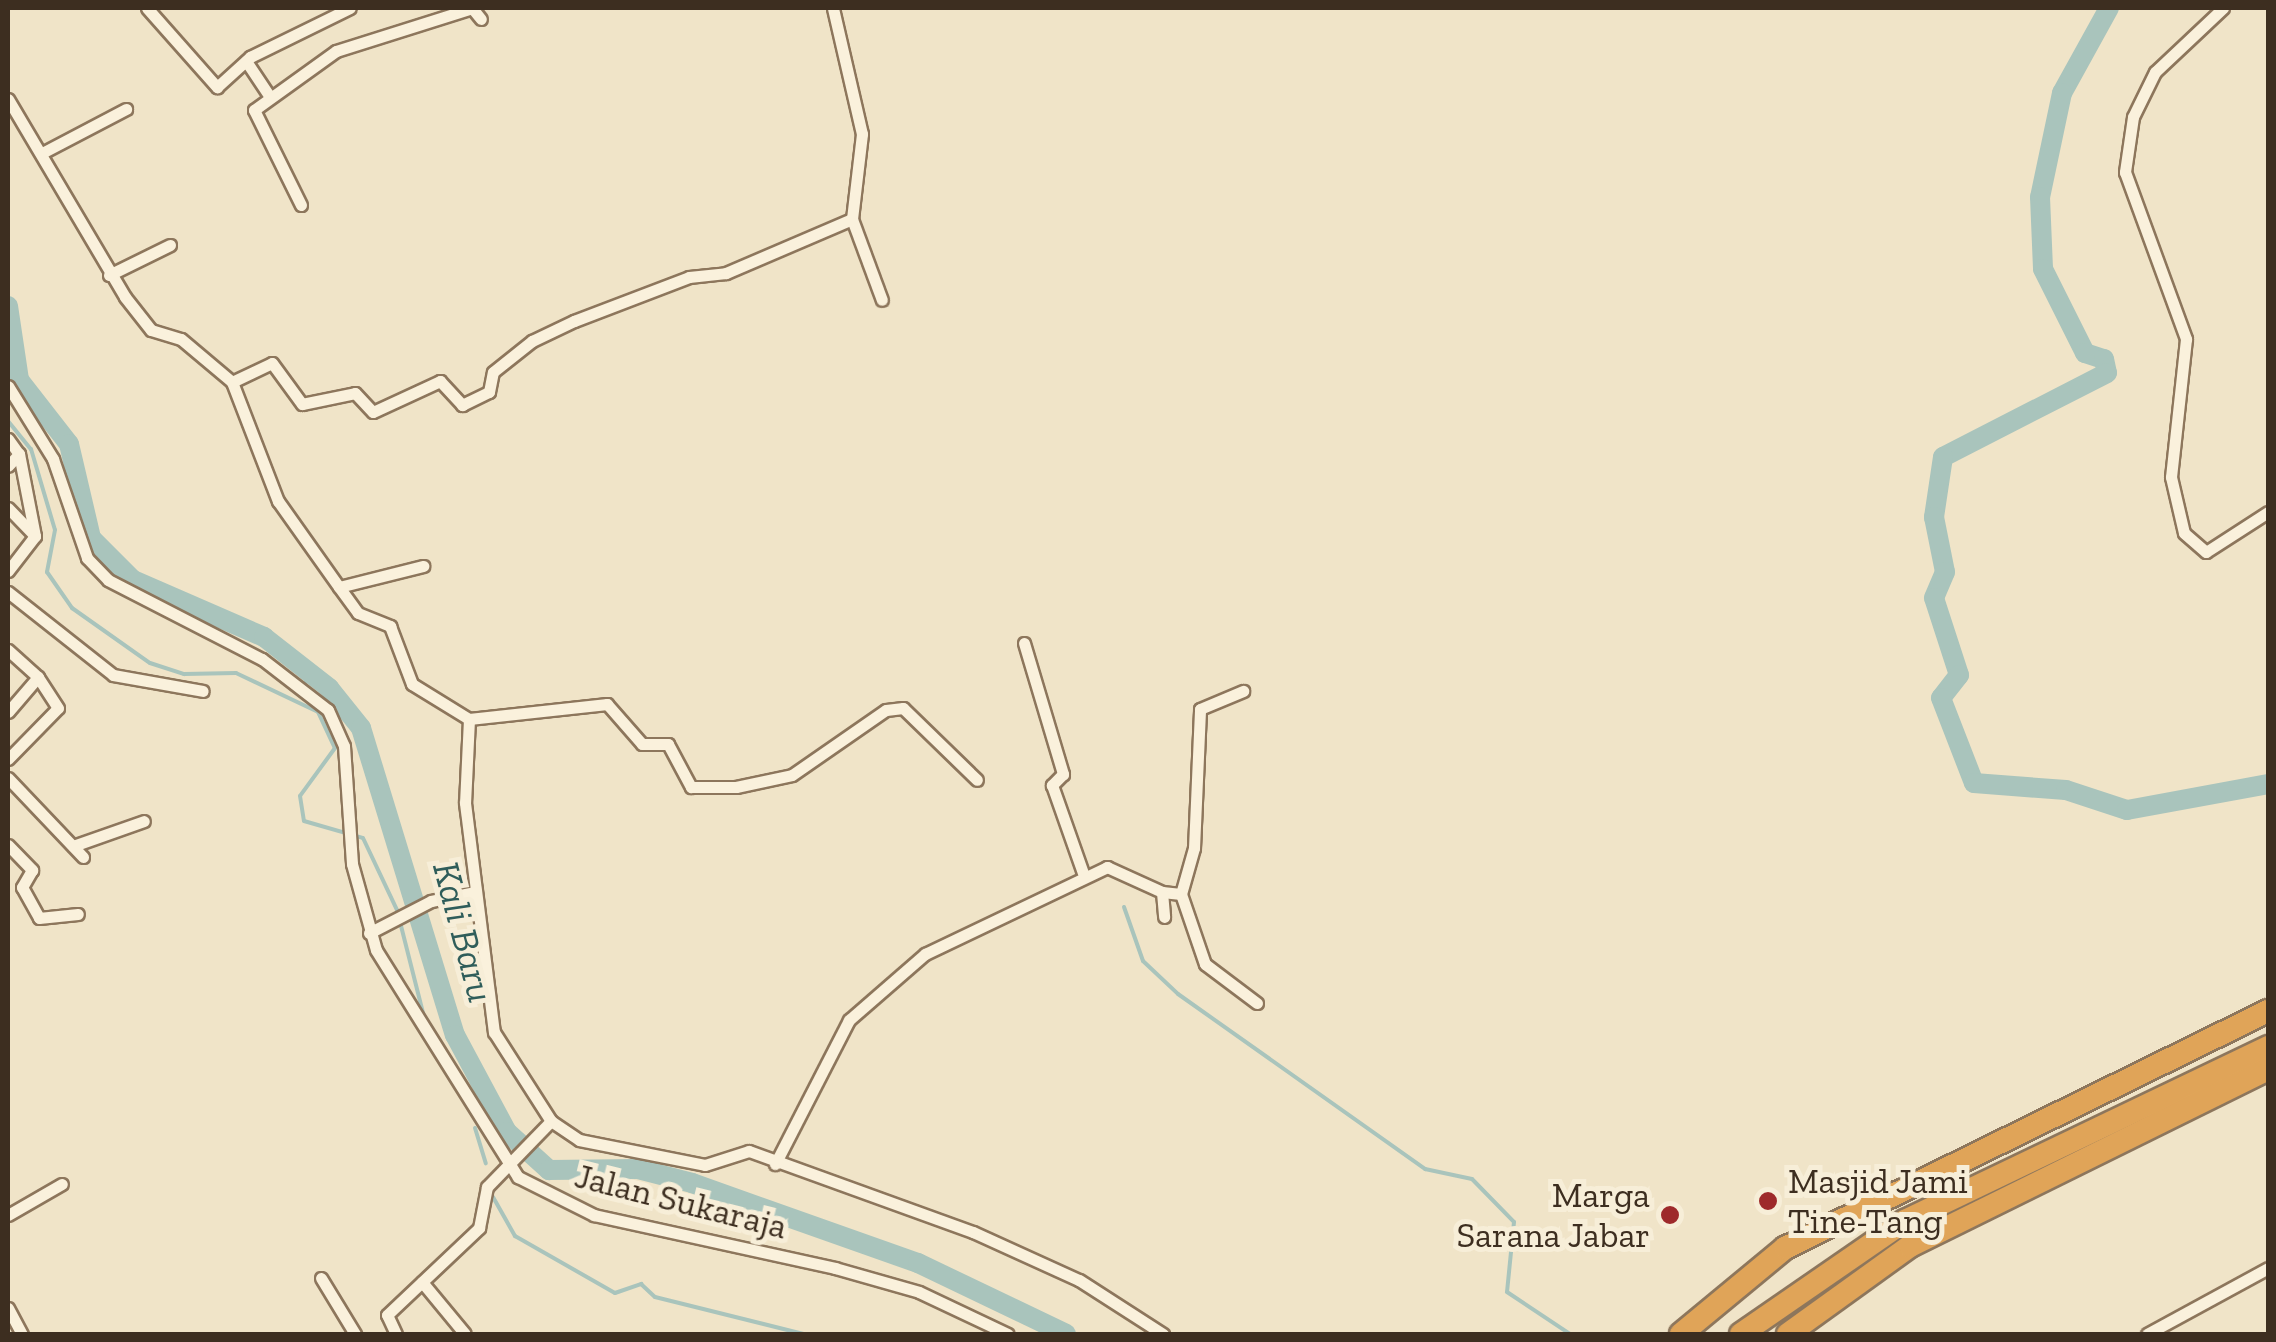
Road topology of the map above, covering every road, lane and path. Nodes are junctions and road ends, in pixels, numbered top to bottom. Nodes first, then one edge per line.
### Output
1 (148, 8) edge
2 (350, 8) edge
3 (834, 8) edge
4 (850, 8) edge
5 (2223, 8) edge
6 (480, 19) dead end
7 (839, 23) junction
8 (246, 61) junction
9 (270, 96) junction
10 (8, 99) edge
11 (126, 109) dead end
12 (42, 153) junction
13 (301, 205) dead end
14 (852, 218) junction
15 (170, 245) dead end
16 (110, 275) junction
17 (882, 300) dead end
18 (232, 382) junction
19 (8, 386) edge
20 (8, 439) edge
21 (19, 454) junction
22 (8, 466) edge
23 (8, 508) edge
24 (2268, 512) edge
25 (36, 536) junction
26 (423, 566) dead end
27 (8, 571) edge
28 (339, 588) junction
29 (8, 592) edge
30 (1024, 643) dead end
31 (8, 650) edge
32 (38, 677) junction
33 (1242, 691) dead end
34 (203, 692) dead end
35 (8, 710) edge
36 (469, 719) junction
37 (8, 760) edge
38 (8, 778) edge
39 (976, 780) dead end
40 (144, 820) dead end
41 (8, 845) edge
42 (73, 846) junction
43 (84, 856) dead end
44 (1082, 874) junction
45 (475, 892) junction
46 (1162, 892) junction
47 (1181, 894) junction
48 (78, 914) dead end
49 (1164, 917) dead end
50 (369, 933) junction
51 (1258, 1003) dead end
52 (2268, 1011) edge
53 (2268, 1046) edge
54 (2268, 1070) edge
55 (551, 1122) junction
56 (507, 1164) junction
57 (775, 1164) junction
58 (62, 1184) dead end
59 (8, 1215) edge
60 (2268, 1268) edge
61 (322, 1278) dead end
62 (422, 1282) junction
63 (8, 1308) edge
64 (22, 1334) edge
65 (356, 1334) edge
66 (396, 1334) edge
67 (465, 1334) edge
68 (1008, 1334) edge
69 (1163, 1334) edge
70 (1682, 1334) edge
71 (1740, 1334) edge
72 (1788, 1334) edge
73 (2147, 1334) edge

1 - 8 street
2 - 8 street
3 - 7 street
4 - 7 street
5 - 24 street
6 - 9 street
7 - 14 street
8 - 9 street
9 - 13 street
10 - 12 street
11 - 12 street
12 - 16 street
14 - 17 street
14 - 18 street
15 - 16 street
16 - 18 street
18 - 28 street
19 - 50 street, Jalan Sukaraja
20 - 21 street
21 - 22 street
21 - 25 street
23 - 25 street
25 - 27 street
26 - 28 street
28 - 36 street
29 - 34 street
30 - 44 street
31 - 32 street
32 - 35 street
32 - 37 street
33 - 47 street
36 - 39 street
36 - 45 street
38 - 42 street
40 - 42 street
41 - 48 street
42 - 43 street
44 - 46 street
44 - 57 street
45 - 50 street
45 - 55 street
46 - 47 street
46 - 49 street
47 - 51 street
50 - 56 street, Jalan Sukaraja
52 - 70 highway
53 - 71 highway
54 - 72 highway
55 - 56 street
55 - 57 street
56 - 62 street
56 - 68 street, Jalan Sukaraja
57 - 69 street
58 - 59 street
60 - 73 street
61 - 65 street
62 - 66 street
62 - 67 street
63 - 64 street

